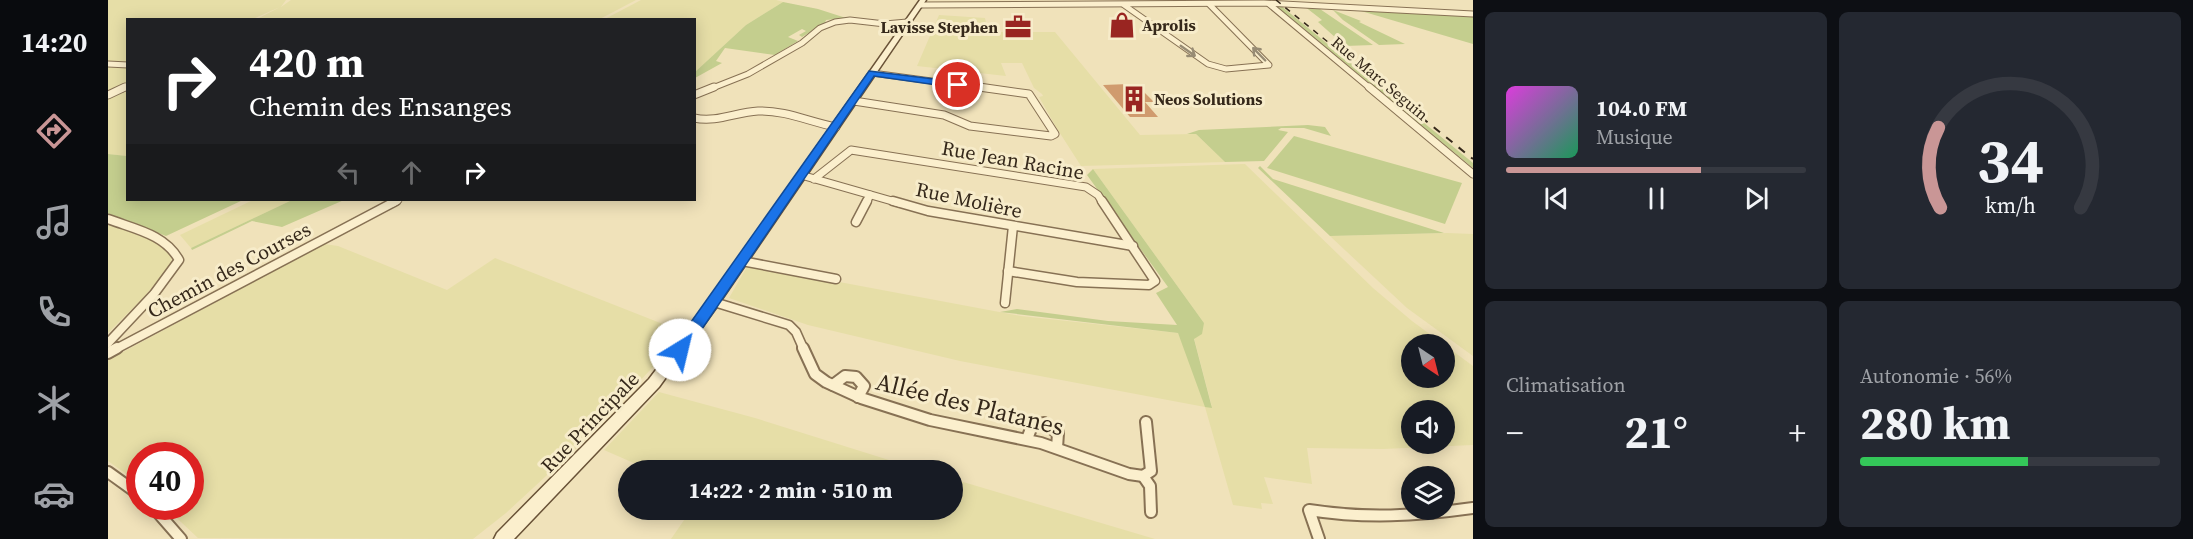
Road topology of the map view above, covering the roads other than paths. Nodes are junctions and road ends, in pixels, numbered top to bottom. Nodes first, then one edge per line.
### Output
1 (1056, 0) edge
2 (922, 2) edge
3 (1269, 3) junction
4 (1209, 4) junction
5 (1124, 5) junction
6 (1062, 6) junction
7 (1473, 14) edge
8 (907, 22) junction
9 (108, 64) edge
10 (126, 65) edge
11 (872, 73) junction
12 (126, 87) edge
13 (696, 94) edge
14 (108, 95) edge
15 (854, 101) junction
16 (1044, 115) joint
17 (696, 118) edge
18 (836, 127) junction
19 (1473, 174) edge
20 (808, 177) junction
21 (870, 195) junction
22 (396, 201) edge
23 (108, 219) edge
24 (856, 222) dead end
25 (1012, 226) junction
26 (1133, 246) junction
27 (741, 261) junction
28 (1008, 271) junction
29 (836, 279) dead end
30 (714, 302) junction
31 (1005, 303) dead end
32 (108, 343) edge
33 (108, 353) edge
34 (833, 386) junction
35 (858, 397) junction
36 (1146, 422) dead end
37 (1027, 439) junction
38 (1057, 448) junction
39 (108, 472) edge
40 (1143, 476) junction
41 (126, 485) edge
42 (1473, 508) edge
43 (1151, 512) dead end
44 (164, 520) edge
45 (181, 539) edge
46 (503, 539) edge
47 (1319, 539) edge

1 - 6 street
2 - 6 street
2 - 8 street, Rue Principale
3 - 4 street
3 - 7 street
3 - 19 street, Rue Marc Seguin
4 - 5 street
5 -> 4 street
5 - 6 street
8 - 11 street, Rue Principale
8 - 13 street
9 - 10 street
11 - 15 street, Rue Principale
11 - 16 street
12 - 14 street
15 - 16 street
15 - 18 street, Rue Principale
17 - 18 street
18 - 20 street, Rue Principale
20 - 21 street, Rue Molière
20 - 26 street, Rue Jean Racine
20 - 27 street, Rue Principale
21 - 24 street
21 - 25 street, Rue Molière
22 - 33 street, Chemin des Courses
23 - 32 street
25 - 26 street, Rue Molière
25 - 28 street
26 - 28 street, Rue Jean Racine
27 - 29 street
27 - 30 street, Rue Principale
28 - 31 street
30 - 34 street, Allée des Platanes
30 - 46 street, Rue Principale
34 - 35 street, Allée des Platanes
34 - 35 street
35 - 37 street, Allée des Platanes
36 - 40 street
37 - 38 street, Allée des Platanes
37 - 38 street
38 - 40 street, Allée des Platanes
39 - 41 street
40 - 43 street
42 - 47 street
44 - 45 street

